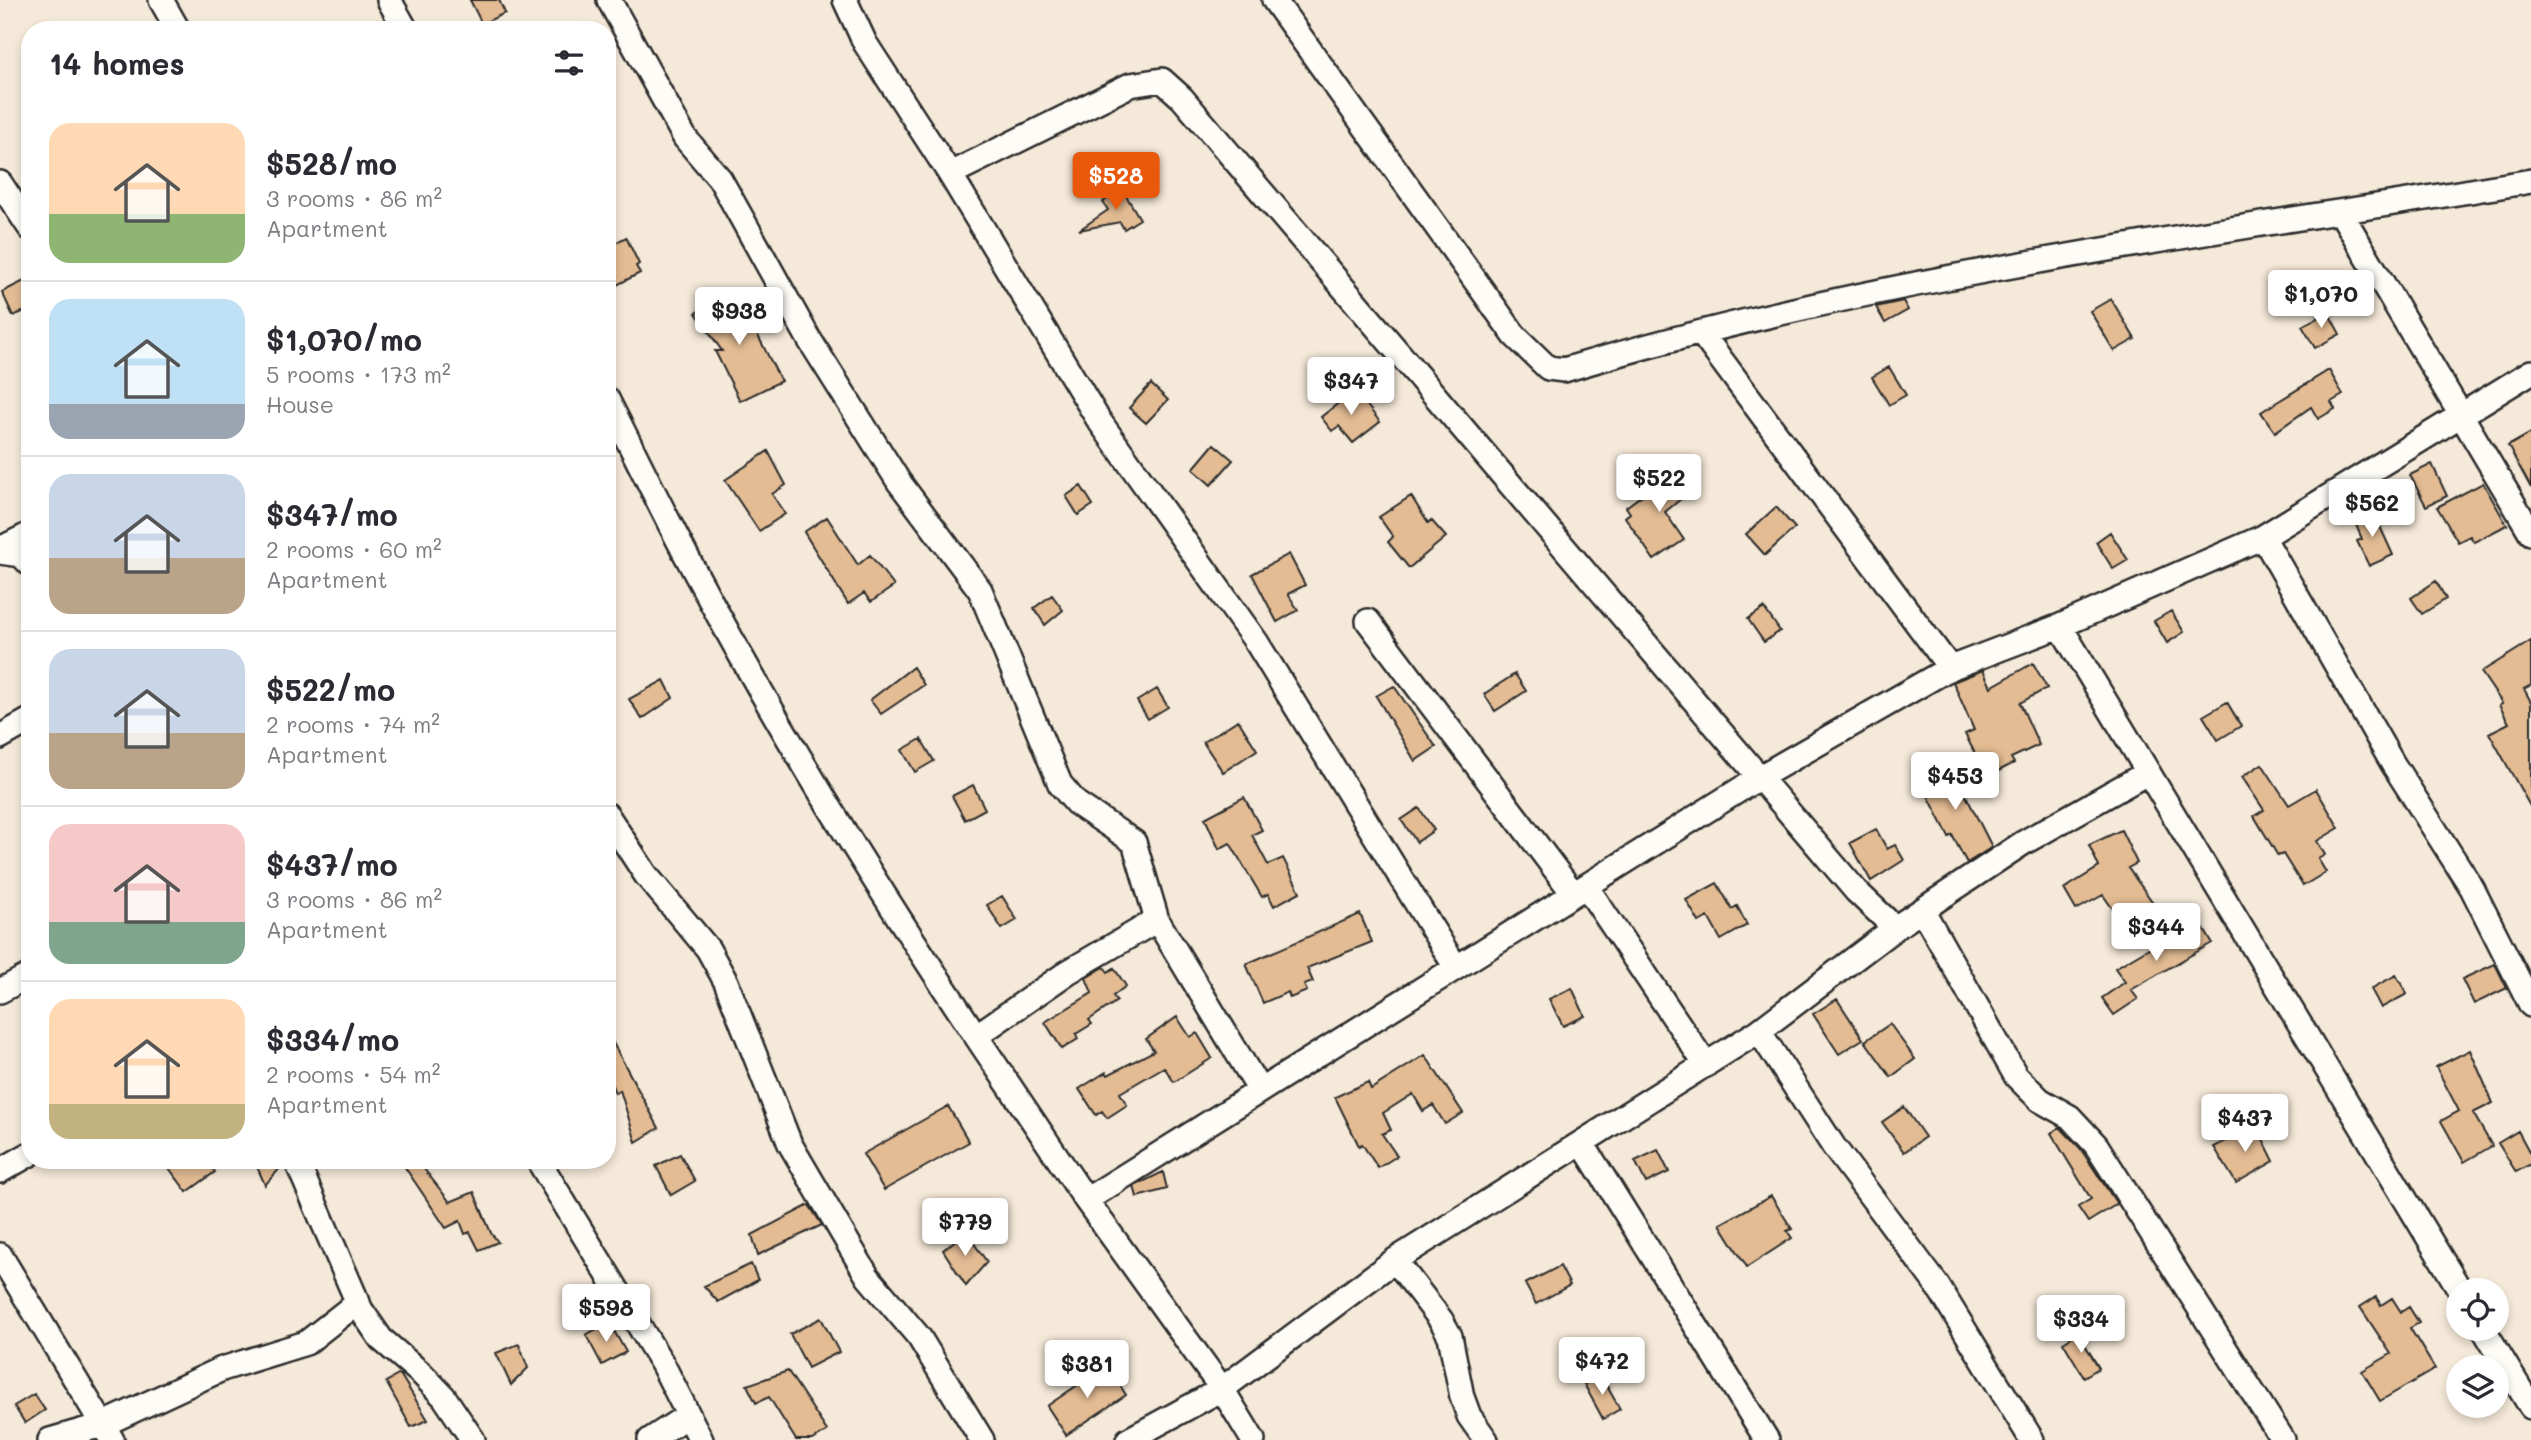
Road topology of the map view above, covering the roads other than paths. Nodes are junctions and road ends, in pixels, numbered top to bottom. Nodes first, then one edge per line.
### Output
1 (161, 0) edge
2 (389, 0) edge
3 (609, 0) edge
4 (845, 0) edge
5 (1274, 0) edge
6 (173, 21) edge
7 (401, 21) edge
8 (950, 174) junction
9 (2531, 181) edge
10 (0, 183) edge
11 (2341, 213) junction
12 (21, 214) edge
13 (1702, 334) junction
14 (2531, 372) edge
15 (2460, 413) junction
16 (616, 417) edge
17 (2531, 533) edge
18 (2263, 537) junction
19 (21, 539) edge
20 (0, 551) edge
21 (21, 555) edge
22 (1368, 621) dead end
23 (2060, 626) junction
24 (1950, 668) junction
25 (21, 725) edge
26 (0, 737) edge
27 (2147, 773) junction
28 (1760, 777) junction
29 (616, 834) edge
30 (1580, 889) junction
31 (1923, 911) junction
32 (1157, 920) junction
33 (1895, 928) junction
34 (1455, 966) junction
35 (21, 980) edge
36 (0, 991) edge
37 (2531, 1005) edge
38 (1759, 1031) junction
39 (976, 1036) junction
40 (1706, 1065) junction
41 (1259, 1089) junction
42 (1582, 1143) junction
43 (21, 1159) edge
44 (300, 1169) edge
45 (543, 1169) edge
46 (0, 1171) edge
47 (1086, 1200) junction
48 (0, 1255) edge
49 (1395, 1260) junction
50 (2453, 1278) edge
51 (358, 1302) junction
52 (2491, 1341) edge
53 (1222, 1390) junction
54 (2531, 1407) edge
55 (687, 1416) junction
56 (107, 1433) edge
57 (50, 1440) edge
58 (473, 1440) edge
59 (650, 1440) edge
60 (701, 1440) edge
61 (982, 1440) edge
62 (1128, 1440) edge
63 (1253, 1440) edge
64 (1486, 1440) edge
65 (1767, 1440) edge
66 (2032, 1440) edge
67 (2283, 1440) edge

1 - 6 street
2 - 7 street
3 - 32 street
4 - 8 street
5 - 13 street
8 - 28 street
8 - 34 street
9 - 11 street
10 - 12 street
11 - 13 street
11 - 15 street
13 - 24 street
14 - 15 street
15 - 17 street
15 - 18 street
16 - 39 street
18 - 23 street
18 - 37 street
19 - 20 street
20 - 21 street
22 - 30 street
23 - 24 street
23 - 27 street
24 - 28 street
25 - 26 street
27 - 31 street
27 - 50 street
28 - 30 street
28 - 33 street
29 - 61 street
30 - 34 street
30 - 40 street
31 - 33 street
31 - 67 street
32 - 39 street
32 - 41 street
33 - 38 street
34 - 41 street
35 - 36 street
38 - 40 street
38 - 66 street
39 - 47 street
40 - 42 street
41 - 47 street
42 - 49 street
42 - 65 street
43 - 46 street
44 - 51 street
45 - 55 street
47 - 53 street
48 - 56 street
49 - 53 street
49 - 64 street
51 - 56 street
51 - 58 street
52 - 54 street
53 - 62 street
53 - 63 street
55 - 59 street
55 - 60 street
56 - 57 street

